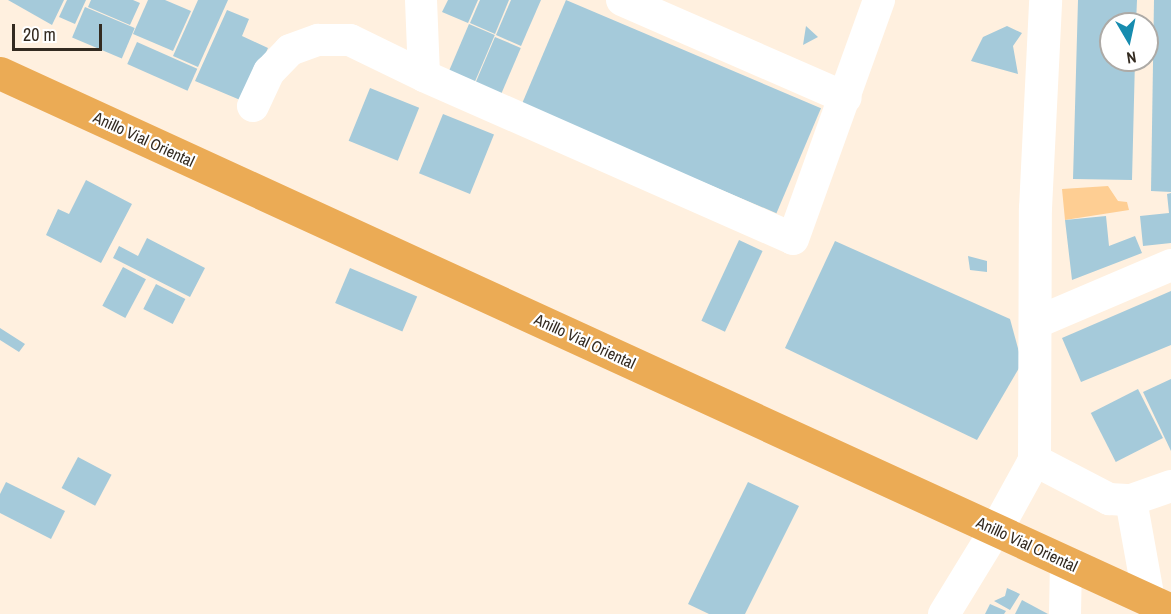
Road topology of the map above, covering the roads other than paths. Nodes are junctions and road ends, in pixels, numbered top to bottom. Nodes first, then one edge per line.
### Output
1 (421, 0) edge
2 (622, 0) edge
3 (879, 0) edge
4 (1045, 0) edge
5 (0, 73) edge
6 (424, 76) junction
7 (846, 98) junction
8 (253, 106) dead end
9 (1171, 266) edge
10 (1035, 323) junction
11 (1034, 460) junction
12 (1171, 486) edge
13 (1131, 501) junction
14 (996, 529) junction
15 (1066, 562) junction
16 (1160, 605) edge
17 (944, 614) edge
18 (1065, 614) edge

1 - 6 street
2 - 7 street
3 - 7 street
4 - 10 street
5 - 14 highway, Anillo Vial Oriental
6 - 7 street
6 - 8 street
9 - 10 street
10 - 11 street
11 - 13 street
11 - 14 street
12 - 13 street
13 - 16 street
14 - 15 highway, Anillo Vial Oriental
14 - 17 street
15 - 16 highway, Anillo Vial Oriental
15 - 18 street

